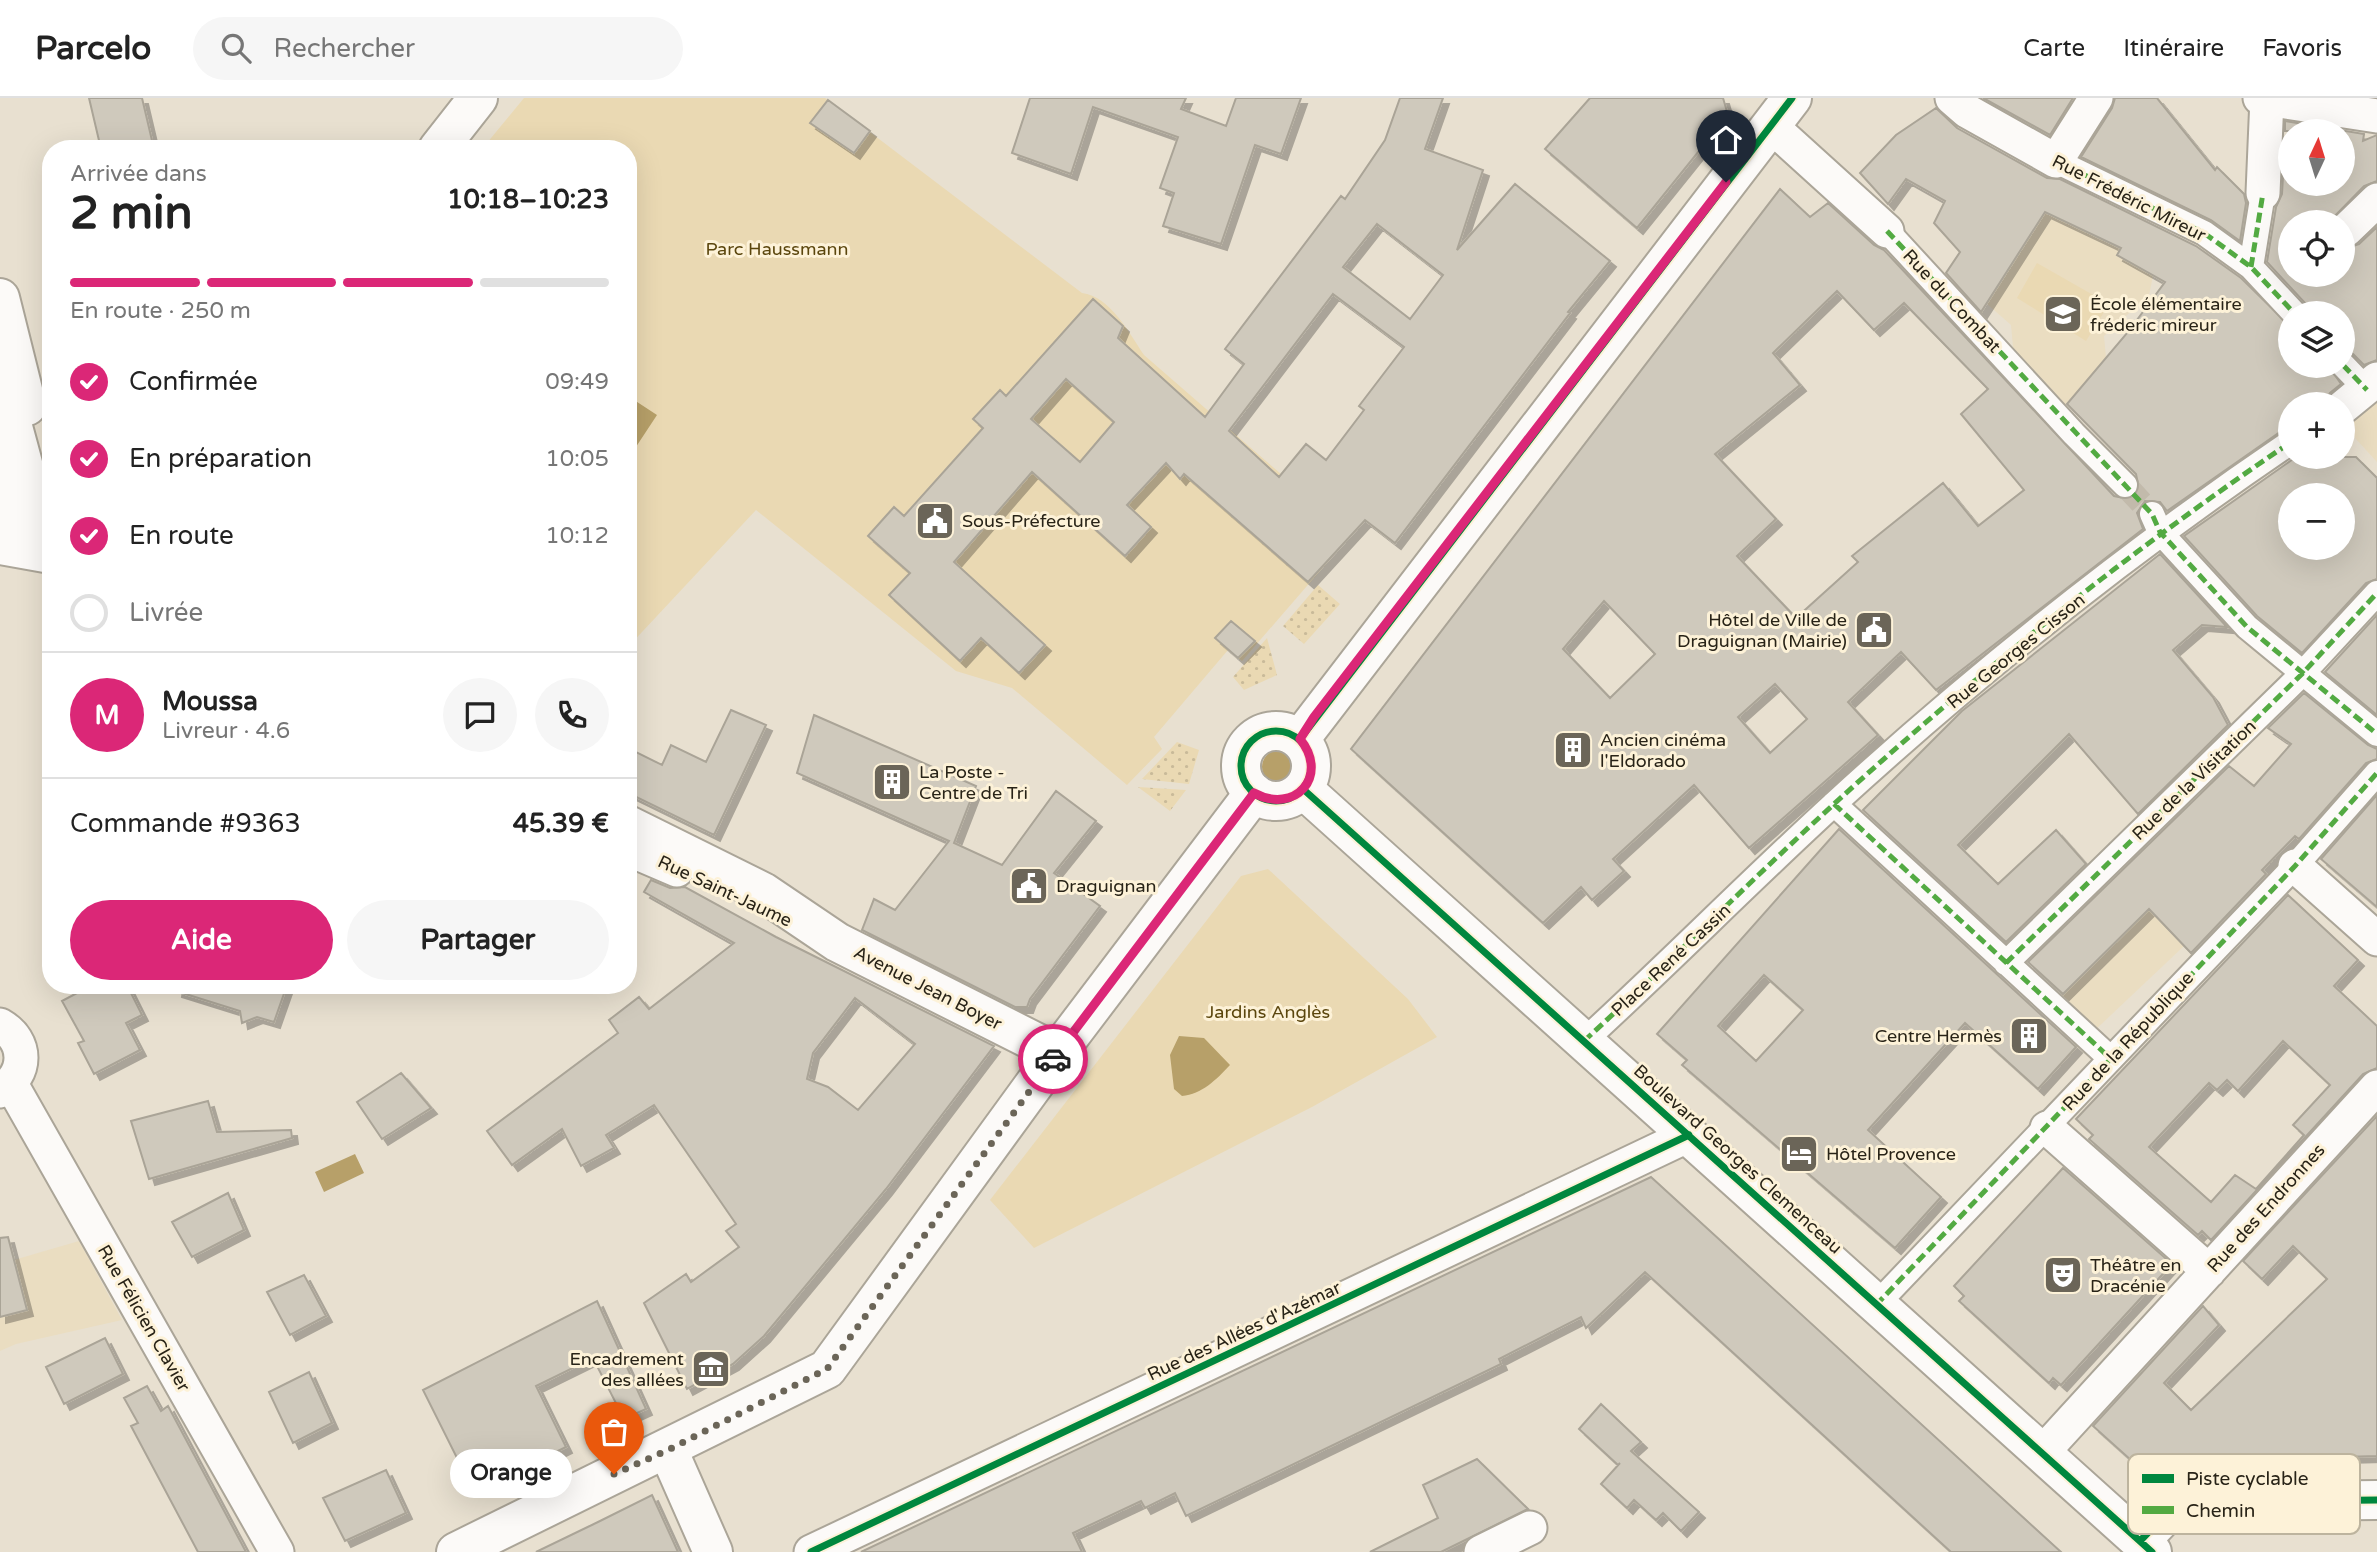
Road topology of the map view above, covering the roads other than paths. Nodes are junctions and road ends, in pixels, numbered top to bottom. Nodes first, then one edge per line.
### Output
1 (478, 98) edge
2 (1952, 98) edge
3 (2096, 98) edge
4 (2265, 99) edge
5 (1781, 112) edge
6 (2376, 113) edge
7 (445, 140) edge
8 (2056, 161) junction
9 (2263, 194) joint
10 (2377, 200) edge
11 (2355, 221) edge
12 (1887, 231) joint
13 (2251, 267) junction
14 (0, 298) edge
15 (2283, 301) edge
16 (0, 379) edge
17 (42, 446) edge
18 (2278, 450) edge
19 (2126, 485) tunnel mouth
20 (24, 523) edge
21 (2156, 523) junction
22 (42, 544) edge
23 (2377, 593) edge
24 (2302, 674) junction
25 (2377, 734) edge
26 (1300, 739) junction
27 (2377, 773) edge
28 (1303, 789) junction
29 (1254, 793) junction
30 (1834, 804) junction
31 (637, 829) edge
32 (637, 850) edge
33 (2295, 866) junction
34 (1757, 879) joint
35 (829, 937) junction
36 (2377, 939) edge
37 (2006, 963) junction
38 (0, 1025) edge
39 (1584, 1041) junction
40 (1057, 1053) junction
41 (2110, 1058) junction
42 (5, 1087) edge
43 (2377, 1087) edge
44 (2047, 1128) junction
45 (1689, 1135) junction
46 (2209, 1271) junction
47 (1876, 1305) junction
48 (668, 1450) junction
49 (2041, 1454) junction
50 (1530, 1528) dead end
51 (2128, 1531) edge
52 (2131, 1534) edge
53 (2146, 1547) edge
54 (277, 1552) edge
55 (456, 1552) edge
56 (713, 1552) edge
57 (811, 1552) edge
58 (1481, 1552) edge

1 - 7 main road
2 - 8 street, Rue Frédéric Mireur
3 - 8 street
4 - 6 street
4 - 9 street
5 - 12 street, Rue du Combat
5 - 26 main road
8 - 13 street, Rue Frédéric Mireur
9 - 13 street
10 - 11 street
12 - 19 street, Rue du Combat
13 - 15 street, Rue Frédéric Mireur
14 - 17 main road
16 - 20 main road
18 - 21 street, Rue Georges Cisson
20 - 22 main road
21 - 24 street
21 - 30 street, Rue Georges Cisson
23 - 24 street, Rue de la Visitation
24 - 25 street
24 - 37 street, Rue de la Visitation
26 - 28 main road
26 - 29 main road
27 - 33 street, Rue de la République
28 - 29 main road
28 - 39 main road, Boulevard Georges Clemenceau
29 - 40 main road
30 - 34 street, Rue Georges Cisson
30 - 37 street
31 - 35 main road, Avenue Jean Boyer
32 - 35 street, Rue Saint-Jaume
33 - 36 street
33 - 41 street, Rue de la République
34 - 39 street, Place René Cassin
35 - 40 main road, Avenue Jean Boyer
37 - 41 street
38 - 42 street, Rue Félicien Clavier
39 - 45 main road, Boulevard Georges Clemenceau
40 - 48 main road
41 - 44 street, Rue de la République
42 - 54 street, Rue Félicien Clavier
43 - 46 street, Rue des Endronnes
44 - 46 street
44 - 47 street, Rue de la République
45 - 47 main road, Boulevard Georges Clemenceau
45 - 57 street, Rue des Allées d'Azémar
46 - 49 street, Rue des Endronnes
47 - 49 main road, Boulevard Georges Clemenceau
48 - 55 main road
48 - 56 main road
49 - 51 main road, Boulevard Georges Clemenceau
50 - 58 street
52 - 53 main road, Boulevard Georges Clemenceau

